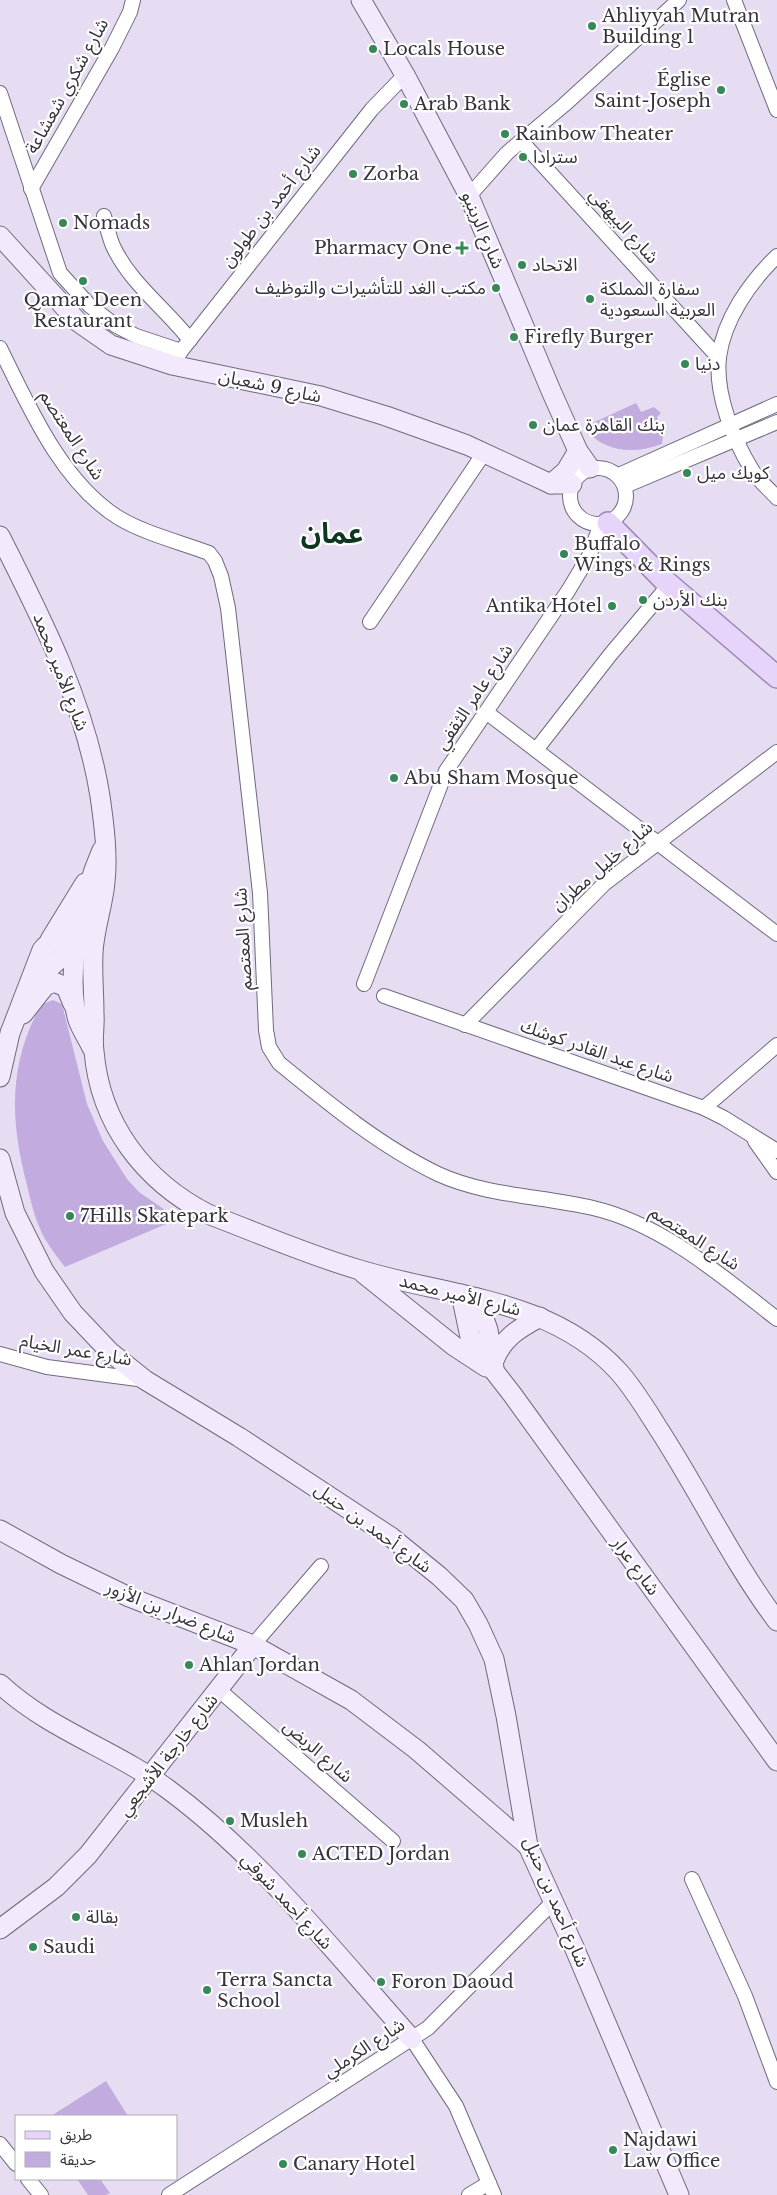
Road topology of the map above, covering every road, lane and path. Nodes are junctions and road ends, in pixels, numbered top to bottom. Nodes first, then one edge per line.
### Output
1 (133, 0) edge
2 (360, 0) edge
3 (679, 0) edge
4 (734, 0) edge
5 (404, 75) junction
6 (0, 93) edge
7 (777, 110) edge
8 (521, 141) junction
9 (31, 189) junction
10 (469, 196) junction
11 (104, 216) dead end
12 (0, 236) edge
13 (777, 256) edge
14 (0, 348) edge
15 (181, 352) junction
16 (719, 358) junction
17 (777, 404) edge
18 (777, 422) edge
19 (732, 424) junction
20 (736, 439) junction
21 (578, 451) junction
22 (484, 453) junction
23 (590, 468) junction
24 (622, 480) junction
25 (551, 484) junction
26 (572, 484) junction
27 (777, 498) edge
28 (610, 521) junction
29 (0, 536) edge
30 (669, 584) junction
31 (370, 622) dead end
32 (777, 659) edge
33 (777, 677) edge
34 (486, 712) junction
35 (536, 750) junction
36 (777, 752) edge
37 (656, 843) junction
38 (104, 844) junction
39 (93, 872) junction
40 (777, 934) edge
41 (50, 940) junction
42 (82, 943) junction
43 (364, 984) dead end
44 (26, 988) junction
45 (384, 996) dead end
46 (78, 1020) junction
47 (465, 1025) junction
48 (10, 1033) junction
49 (777, 1044) edge
50 (93, 1050) junction
51 (0, 1077) edge
52 (704, 1108) junction
53 (748, 1133) junction
54 (777, 1151) edge
55 (0, 1159) edge
56 (777, 1172) edge
57 (360, 1270) junction
58 (469, 1296) junction
59 (540, 1316) junction
60 (777, 1319) edge
61 (0, 1354) edge
62 (494, 1367) junction
63 (145, 1380) junction
64 (0, 1530) edge
65 (321, 1566) dead end
66 (777, 1621) edge
67 (253, 1645) junction
68 (0, 1684) edge
69 (219, 1690) junction
70 (777, 1761) edge
71 (149, 1777) junction
72 (393, 1841) dead end
73 (528, 1846) junction
74 (692, 1879) dead end
75 (554, 1901) junction
76 (0, 1929) edge
77 (412, 2039) junction
78 (777, 2082) edge
79 (0, 2144) edge
80 (15, 2163) edge
81 (29, 2180) edge
82 (491, 2189) edge
83 (41, 2195) edge
84 (169, 2195) edge
85 (469, 2195) edge
86 (679, 2195) edge

1 - 9 street, شارع شكري شعشاعة
2 - 5 street, شارع الرينبو
3 - 8 street
4 - 7 street
5 - 10 street, شارع الرينبو
5 - 15 street, شارع أحمد بن طولون
6 - 9 street
8 - 10 street
8 - 16 street, شارع البيهقي
9 - 15 street
10 - 21 street, شارع الرينبو
11 - 15 street
12 - 15 street, شارع 9 شعبان
13 - 16 street
14 - 60 street, شارع المعتصم
15 - 22 street, شارع 9 شعبان
16 - 19 street
17 - 19 street
18 - 20 street
19 - 20 street
19 - 24 street
20 - 24 street
20 - 27 street
21 - 23 street, شارع الرينبو
21 - 25 street
22 - 25 street, شارع 9 شعبان
22 - 31 street
23 - 24 street
23 - 26 street
24 - 28 street
25 - 26 street, شارع 9 شعبان
26 - 28 street
28 - 30 main road
28 - 32 main road
28 - 34 street, شارع عامر الثقفي
29 - 38 street, شارع الأمير محمد
30 - 33 main road
30 - 35 street
34 - 35 street
34 - 43 street, شارع عامر الثقفي
35 - 37 street
36 - 37 street, شارع خليل مطران
37 - 40 street
37 - 47 street, شارع خليل مطران
38 - 39 street, شارع الأمير محمد
38 - 42 street, شارع الأمير محمد
39 - 41 street
39 - 42 street, شارع الأمير محمد
41 - 42 street
41 - 44 street
42 - 44 street
42 - 46 street, شارع الأمير محمد
42 - 50 street, شارع الأمير محمد
44 - 48 street
45 - 47 street, شارع عبد القادر كوشك
46 - 48 street
46 - 50 street, شارع الأمير محمد
47 - 52 street, شارع عبد القادر كوشك
48 - 51 street
49 - 52 street
50 - 57 street, شارع الأمير محمد
52 - 53 street, شارع عبد القادر كوشك
53 - 54 street
53 - 56 street, شارع عبد القادر كوشك
55 - 63 street, شارع أحمد بن حنبل
57 - 58 street, شارع الأمير محمد
57 - 62 street
58 - 59 street, شارع الأمير محمد
58 - 62 street, شارع عرار
59 - 62 street
59 - 66 street, شارع الأمير محمد
61 - 63 street, شارع عمر الخيام
62 - 70 street, شارع عرار
63 - 73 street, شارع أحمد بن حنبل
64 - 67 street, شارع ضرار بن الأزور
65 - 67 street, شارع خارجة الأشجعي
67 - 69 street, شارع خارجة الأشجعي
67 - 73 street, شارع ضرار بن الأزور
68 - 71 street, شارع أحمد شوقي
69 - 71 street, شارع خارجة الأشجعي
69 - 72 street, شارع الربض
71 - 76 street, شارع خارجة الأشجعي
71 - 77 street, شارع أحمد شوقي
73 - 75 street, شارع أحمد بن حنبل
74 - 78 street
75 - 77 street, شارع الكرملي
75 - 86 street, شارع أحمد بن حنبل
77 - 82 street, شارع أحمد شوقي
77 - 84 street, شارع الكرملي
79 - 80 street
81 - 83 street
82 - 85 street

